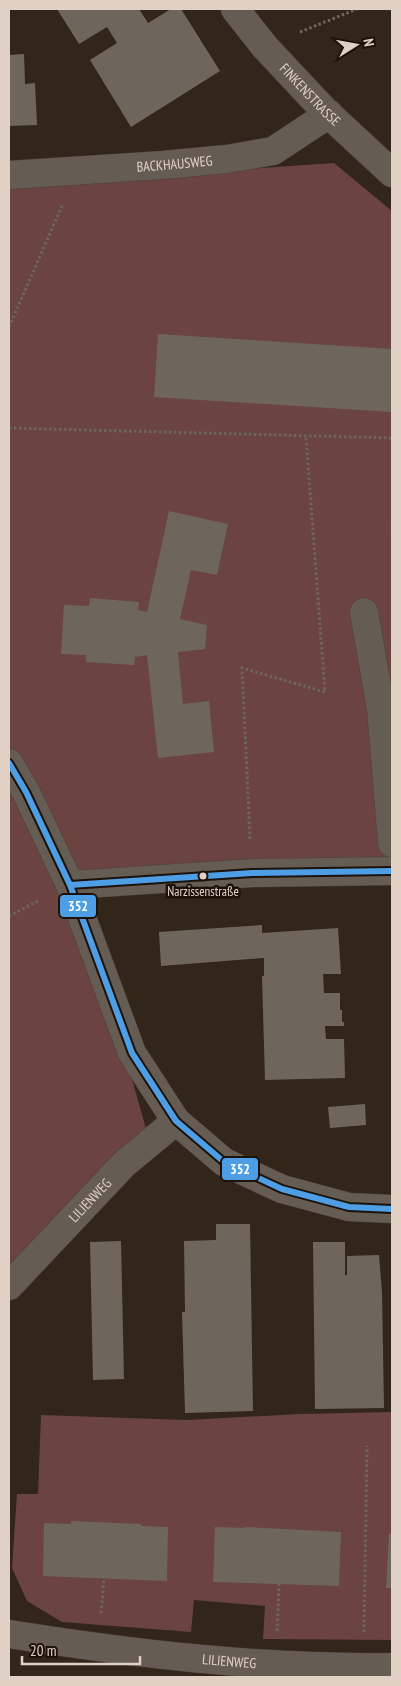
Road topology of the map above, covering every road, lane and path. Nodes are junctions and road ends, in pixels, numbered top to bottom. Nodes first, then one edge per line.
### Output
1 (235, 9) edge
2 (357, 9) edge
3 (265, 47) junction
4 (328, 114) junction
5 (77, 170) junction
6 (392, 173) edge
7 (9, 175) edge
8 (9, 327) edge
9 (9, 428) edge
10 (306, 437) junction
11 (392, 438) edge
12 (392, 521) edge
13 (392, 534) edge
14 (364, 612) dead end
15 (9, 763) edge
16 (392, 843) edge
17 (392, 870) edge
18 (252, 873) junction
19 (70, 885) junction
20 (176, 1121) junction
21 (392, 1209) edge
22 (9, 1286) edge
23 (367, 1446) dead end
24 (279, 1584) dead end
25 (9, 1634) edge
26 (275, 1664) junction
27 (363, 1667) junction
28 (392, 1667) edge

1 - 3 street, FINKENSTRASSE
2 - 3 path
3 - 4 street, FINKENSTRASSE
4 - 5 street, BACKHAUSWEG
4 - 6 street, FINKENSTRASSE
5 - 7 street, BACKHAUSWEG
5 - 8 path
9 - 10 path
10 - 11 path
10 - 18 path
12 - 13 path
14 - 16 street
15 - 19 street
17 - 18 street
18 - 19 street
19 - 20 street
20 - 21 street
20 - 22 street, LILIENWEG
23 - 27 path
24 - 26 path
25 - 26 street, LILIENWEG
26 - 27 street, LILIENWEG
27 - 28 street, LILIENWEG

